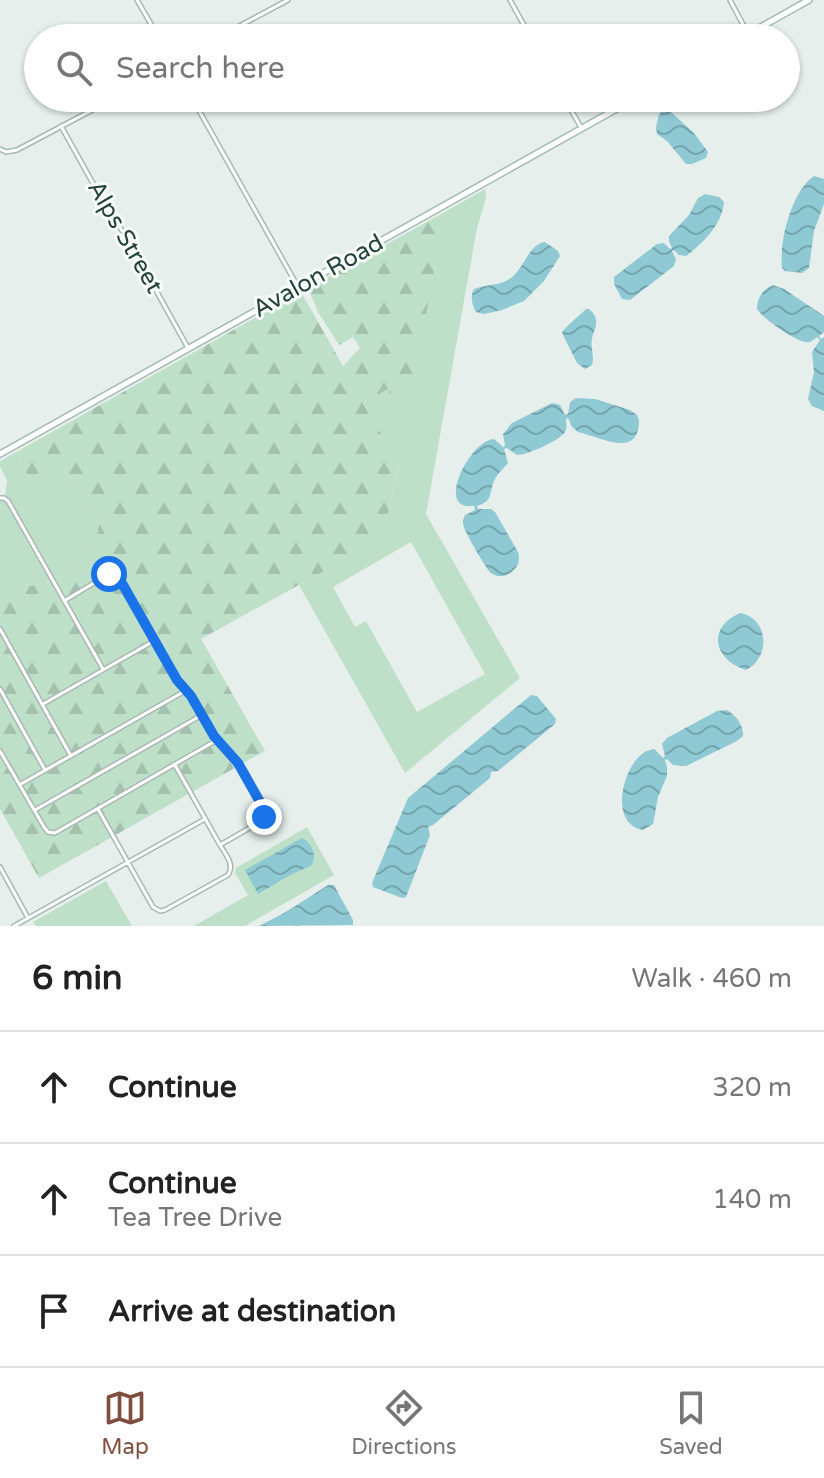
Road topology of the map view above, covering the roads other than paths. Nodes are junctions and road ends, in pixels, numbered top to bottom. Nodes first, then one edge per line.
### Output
1 (137, 0) edge
2 (288, 0) edge
3 (510, 0) edge
4 (730, 0) edge
5 (809, 0) edge
6 (151, 24) edge
7 (243, 24) edge
8 (523, 24) edge
9 (743, 24) edge
10 (766, 24) edge
11 (88, 112) edge
12 (200, 112) edge
13 (572, 112) edge
14 (612, 112) edge
15 (61, 126) junction
16 (582, 129) junction
17 (0, 149) edge
18 (298, 287) junction
19 (188, 349) junction
20 (0, 454) edge
21 (0, 498) edge
22 (64, 601) junction
23 (0, 629) edge
24 (154, 641) junction
25 (103, 669) junction
26 (0, 689) edge
27 (185, 691) junction
28 (43, 704) junction
29 (202, 715) junction
30 (217, 740) junction
31 (1, 755) edge
32 (71, 756) junction
33 (175, 765) junction
34 (45, 771) junction
35 (20, 785) junction
36 (98, 809) junction
37 (34, 811) junction
38 (205, 819) junction
39 (220, 845) junction
40 (128, 862) junction
41 (0, 867) edge
42 (28, 918) junction
43 (14, 926) edge

1 - 6 street
2 - 7 street
3 - 8 street
4 - 9 street
5 - 10 main road
11 - 15 street
12 - 18 street
13 - 16 street
14 - 16 main road, Avalon Road
15 - 17 street
15 - 19 street, Alps Street
16 - 18 main road, Avalon Road
18 - 19 main road, Avalon Road
19 - 20 main road, Avalon Road
21 - 22 street
22 - 24 street
22 - 25 street
23 - 28 street
24 - 25 street
24 - 27 street
25 - 28 street
26 - 34 street
27 - 29 street
27 - 32 street
28 - 32 street
29 - 30 street
29 - 37 street
30 - 33 street
30 - 39 street
31 - 35 street
32 - 34 street
33 - 36 street
33 - 38 street
34 - 35 street
35 - 37 street
36 - 37 street
36 - 40 street
38 - 39 street
38 - 40 street
39 - 40 street
40 - 42 street
41 - 42 street
42 - 43 street

